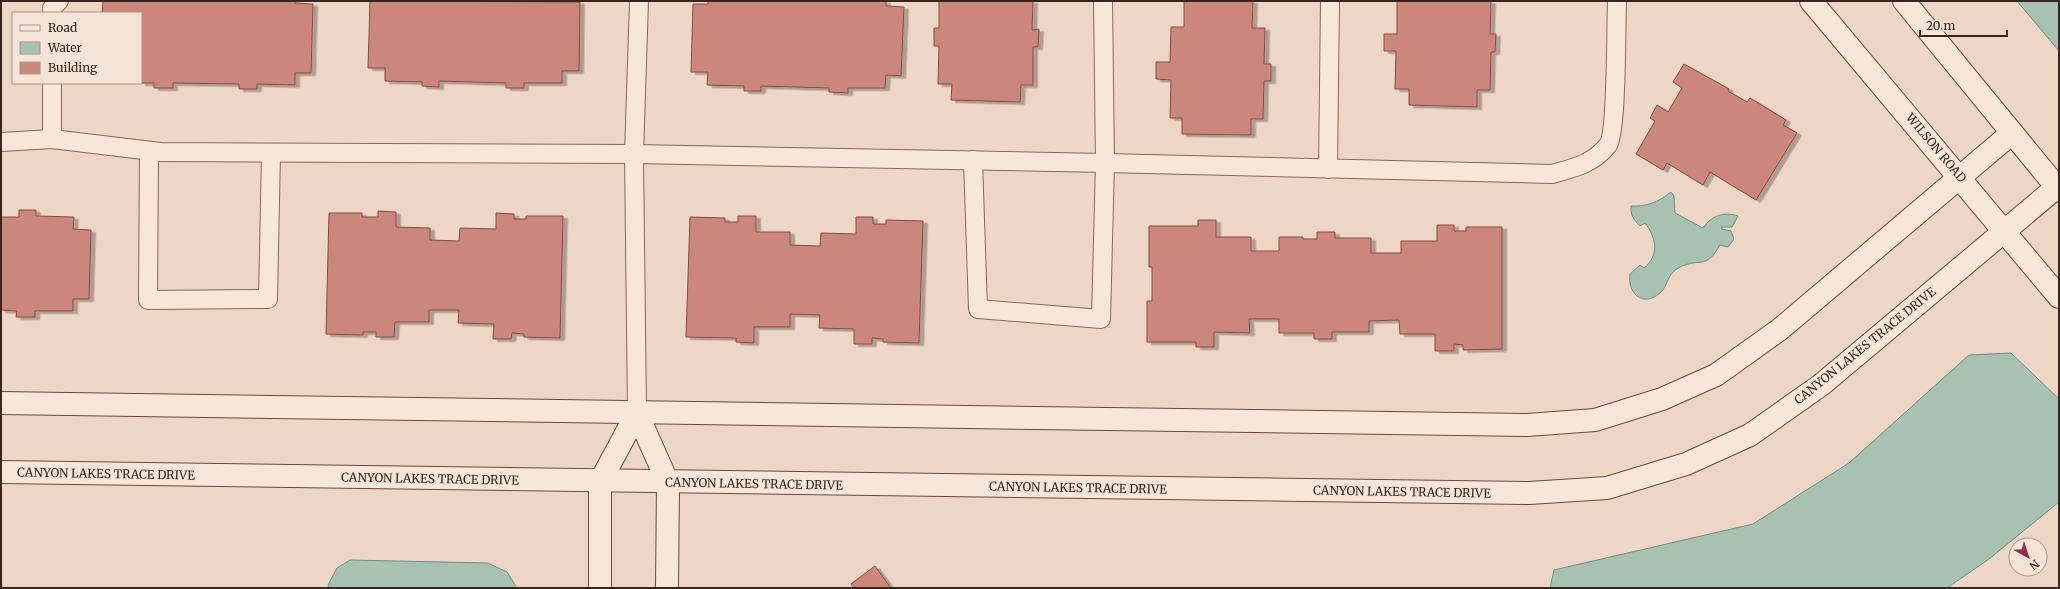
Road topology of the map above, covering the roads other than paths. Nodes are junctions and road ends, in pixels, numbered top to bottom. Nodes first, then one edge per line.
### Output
1 (59, 1) edge
2 (639, 1) edge
3 (1102, 1) edge
4 (1330, 1) edge
5 (1617, 1) edge
6 (1811, 1) edge
7 (1904, 1) edge
8 (52, 12) edge
9 (52, 84) edge
10 (2012, 134) junction
11 (52, 139) junction
12 (1, 142) edge
13 (149, 151) junction
14 (270, 152) junction
15 (634, 154) junction
16 (973, 160) junction
17 (1105, 162) junction
18 (1328, 168) junction
19 (1960, 177) junction
20 (2058, 188) edge
21 (2004, 232) junction
22 (2059, 297) edge
23 (1, 403) edge
24 (637, 413) junction
25 (1, 472) edge
26 (600, 482) junction
27 (668, 483) junction
28 (599, 585) edge
29 (667, 588) edge

1 - 8 lane
2 - 15 lane
3 - 17 lane
4 - 18 lane
5 - 18 lane
6 - 19 street, WILSON ROAD
7 - 10 street
9 - 11 lane
10 - 19 street
10 - 20 street
11 - 12 lane
11 - 13 lane
13 - 14 lane
13 - 14 lane
14 - 15 lane
15 - 16 lane
15 - 24 lane
16 - 17 lane
16 - 17 lane
17 - 18 lane
19 - 21 street, WILSON ROAD
19 - 24 street
20 - 21 street, CANYON LAKES TRACE DRIVE
21 - 22 street, WILSON ROAD
21 - 27 street, CANYON LAKES TRACE DRIVE
23 - 24 street
24 - 26 street
24 - 27 street
25 - 26 street, CANYON LAKES TRACE DRIVE
26 - 27 street, CANYON LAKES TRACE DRIVE
26 - 28 street
27 - 29 street

